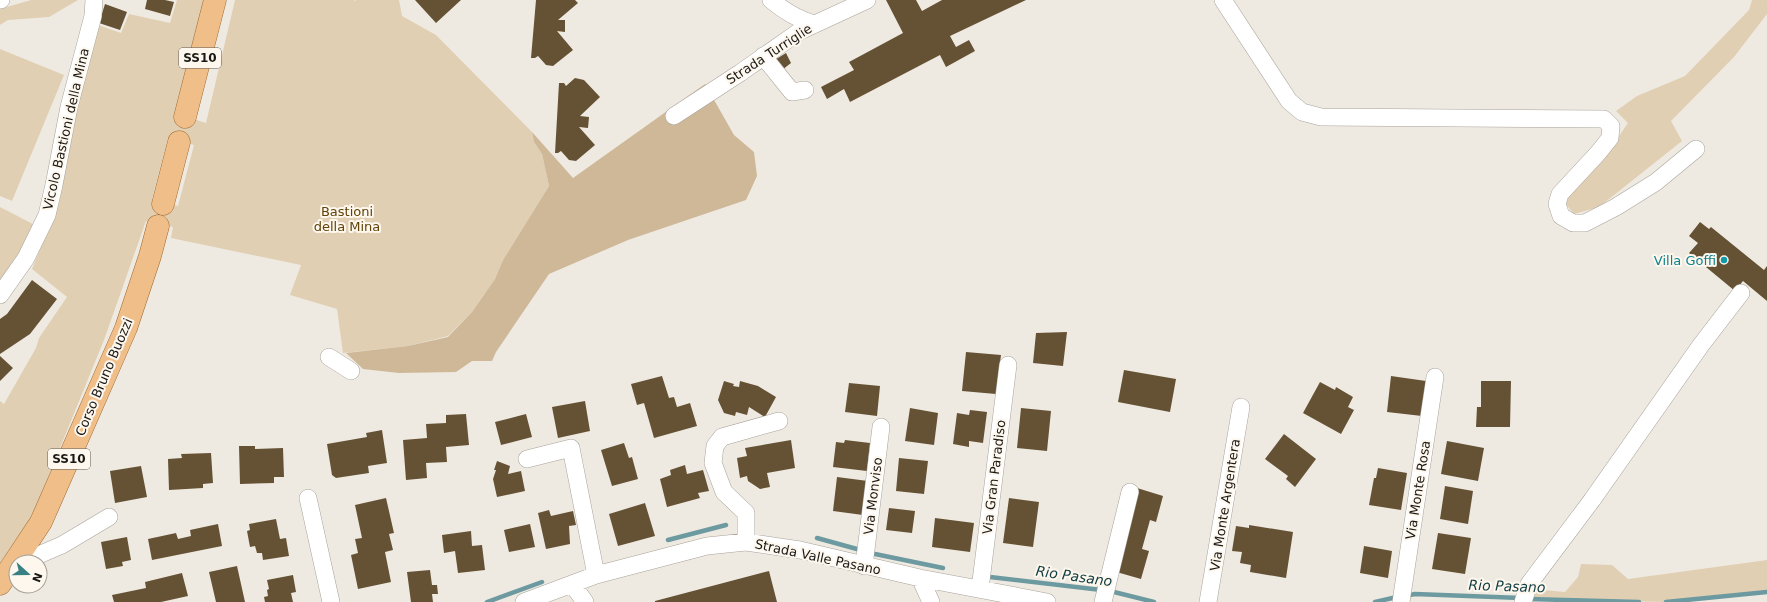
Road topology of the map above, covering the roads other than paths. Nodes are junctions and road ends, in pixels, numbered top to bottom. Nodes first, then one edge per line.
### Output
1 (94, 0) edge
2 (215, 0) edge
3 (770, 0) edge
4 (867, 0) edge
5 (1224, 0) edge
6 (814, 24) junction
7 (763, 56) junction
8 (805, 90) dead end
9 (674, 116) dead end
10 (185, 117) dead end
11 (179, 142) dead end
12 (1696, 149) dead end
13 (163, 204) dead end
14 (158, 226) dead end
15 (1741, 292) dead end
16 (0, 295) edge
17 (329, 357) dead end
18 (1008, 365) dead end
19 (351, 371) dead end
20 (1435, 377) dead end
21 (1241, 407) dead end
22 (779, 421) dead end
23 (881, 427) dead end
24 (527, 459) dead end
25 (1130, 492) dead end
26 (308, 498) dead end
27 (109, 517) dead end
28 (746, 542) junction
29 (20, 554) edge
30 (41, 554) edge
31 (866, 556) junction
32 (8, 572) edge
33 (596, 576) junction
34 (920, 578) junction
35 (0, 584) edge
36 (572, 584) junction
37 (980, 589) junction
38 (1524, 598) edge
39 (1104, 600) edge
40 (331, 602) edge
41 (524, 602) edge
42 (585, 602) edge
43 (931, 602) edge
44 (1047, 602) edge
45 (1208, 602) edge
46 (1401, 602) edge

1 - 16 street, Vicolo Bastioni della Mina
2 - 10 main road, SS10
3 - 6 street
4 - 6 street, Strada Turriglie
5 - 12 street
6 - 7 street, Strada Turriglie
7 - 8 street
7 - 9 street, Strada Turriglie
11 - 13 main road
14 - 29 main road, Corso Bruno Buozzi / SS10
15 - 38 street
17 - 19 street
18 - 37 street, Via Gran Paradiso
20 - 46 street, Via Monte Rosa
21 - 45 street, Via Monte Argentera
22 - 28 street
23 - 31 street, Via Monviso
24 - 33 street
25 - 39 street
26 - 40 street
27 - 30 street
28 - 31 street, Strada Valle Pasano
28 - 33 street, Strada Valle Pasano
31 - 34 street, Strada Valle Pasano
32 - 35 main road, Corso Bruno Buozzi / SS10
33 - 36 street, Strada Valle Pasano
34 - 37 street, Strada Valle Pasano
34 - 43 street
36 - 41 street, Strada Valle Pasano
36 - 42 street
37 - 44 street, Strada Valle Pasano

